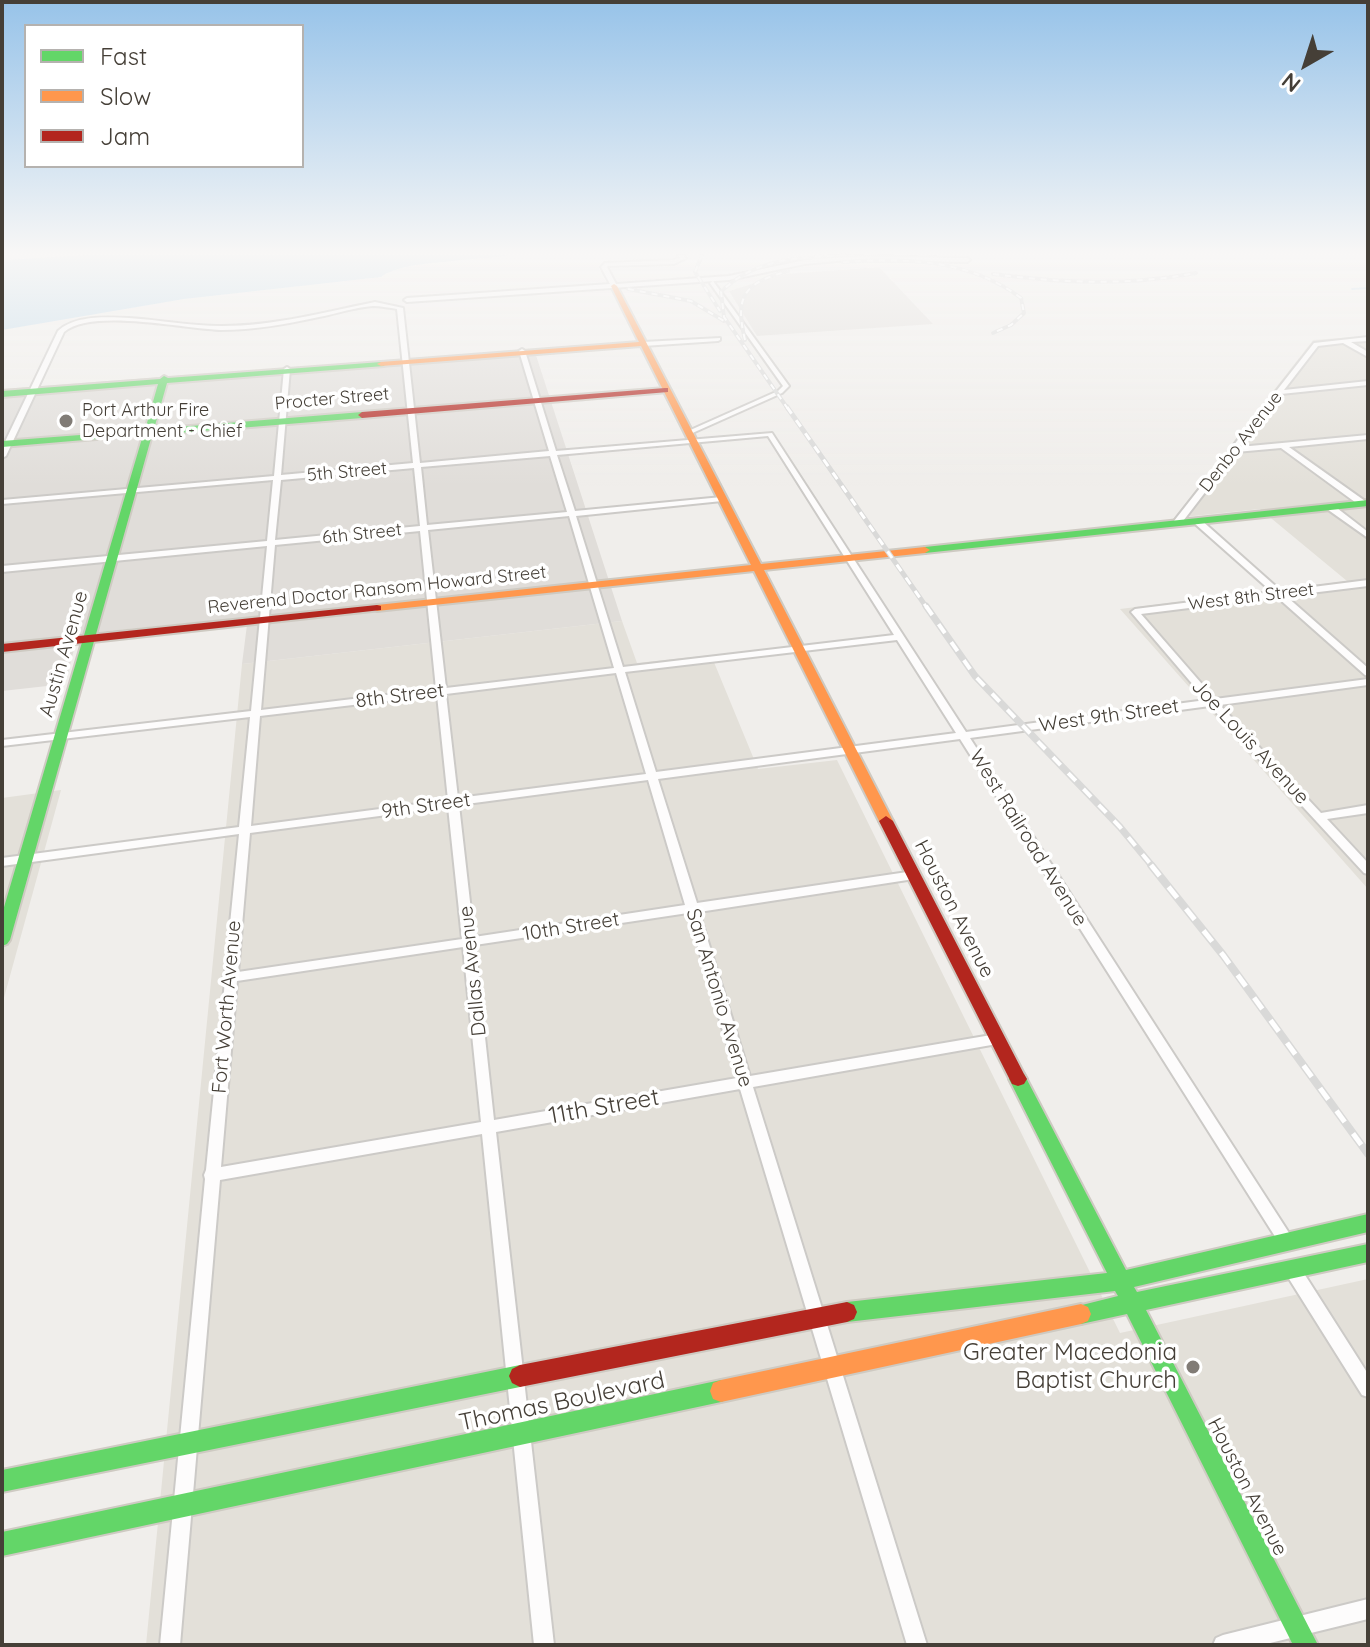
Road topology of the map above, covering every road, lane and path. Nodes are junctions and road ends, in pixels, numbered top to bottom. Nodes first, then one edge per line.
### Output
1 (61, 332) edge
2 (404, 332) edge
3 (637, 332) edge
4 (748, 332) edge
5 (718, 339) dead end
6 (1368, 339) edge
7 (1343, 341) junction
8 (643, 344) junction
9 (523, 353) junction
10 (1368, 355) edge
11 (408, 362) junction
12 (287, 371) junction
13 (163, 380) junction
14 (1368, 383) edge
15 (34, 390) junction
16 (665, 390) junction
17 (2, 392) edge
18 (1280, 392) junction
19 (539, 400) junction
20 (412, 410) junction
21 (283, 422) junction
22 (148, 432) junction
23 (770, 434) joint
24 (690, 437) junction
25 (1368, 437) edge
26 (1283, 446) junction
27 (4, 448) edge
28 (1234, 450) junction
29 (555, 453) junction
30 (418, 466) junction
31 (277, 478) junction
32 (130, 491) junction
33 (722, 499) junction
34 (2, 502) edge
35 (1365, 503) edge
36 (1330, 507) junction
37 (573, 513) junction
38 (1197, 521) junction
39 (1177, 523) junction
40 (424, 528) junction
41 (1368, 536) edge
42 (270, 543) junction
43 (850, 557) junction
44 (112, 558) junction
45 (757, 567) junction
46 (2, 569) edge
47 (1368, 583) edge
48 (594, 585) junction
49 (1279, 593) junction
50 (432, 602) junction
51 (1135, 612) joint
52 (262, 620) junction
53 (901, 637) junction
54 (89, 638) junction
55 (2, 648) edge
56 (799, 649) junction
57 (619, 670) junction
58 (1368, 673) edge
59 (1368, 682) edge
60 (442, 691) junction
61 (1213, 703) junction
62 (254, 713) junction
63 (963, 735) junction
64 (61, 736) junction
65 (2, 743) edge
66 (850, 750) junction
67 (651, 776) junction
68 (455, 802) junction
69 (1368, 809) edge
70 (1319, 817) junction
71 (244, 830) junction
72 (25, 859) junction
73 (2, 862) edge
74 (1368, 870) edge
75 (914, 875) junction
76 (691, 909) junction
77 (2, 940) edge
78 (470, 942) junction
79 (229, 978) junction
80 (997, 1039) junction
81 (745, 1082) junction
82 (490, 1126) junction
83 (211, 1175) junction
84 (1368, 1223) edge
85 (1286, 1241) junction
86 (1368, 1253) edge
87 (1292, 1269) junction
88 (1120, 1281) junction
89 (1132, 1303) junction
90 (817, 1315) junction
91 (833, 1367) junction
92 (516, 1376) junction
93 (1368, 1389) edge
94 (522, 1433) junction
95 (187, 1443) junction
96 (2, 1481) edge
97 (182, 1506) junction
98 (2, 1544) edge
99 (1368, 1609) edge
100 (1296, 1626) junction
101 (170, 1645) edge
102 (544, 1645) edge
103 (917, 1645) edge
104 (1223, 1645) edge
105 (1306, 1645) edge

1 - 15 street, Dallas Avenue
2 - 11 street, Dallas Avenue
3 - 8 main road, Houston Avenue
4 - 24 street
5 - 8 street
6 - 7 street, Denbo Avenue
7 - 10 street
7 - 18 street, Denbo Avenue
8 - 9 main road
8 - 16 main road, Houston Avenue
9 - 11 main road
9 - 19 street, San Antonio Avenue
11 - 12 main road
11 - 20 street, Dallas Avenue
12 - 13 main road
12 - 21 street, Fort Worth Avenue
13 - 15 main road
13 - 22 main road, Austin Avenue
14 - 18 street
15 - 17 main road
15 - 27 street
16 - 19 main road, Procter Street
16 - 24 main road, Houston Avenue
18 - 28 street, Denbo Avenue
19 - 20 main road, Procter Street
19 - 29 street, San Antonio Avenue
20 - 21 main road, Procter Street
20 - 30 street, Dallas Avenue
21 - 22 main road, Procter Street
21 - 31 street, Fort Worth Avenue
22 - 27 main road, Procter Street
22 - 32 main road, Austin Avenue
23 - 24 street, 5th Street
23 - 43 street, West Railroad Avenue
24 - 29 street, 5th Street
24 - 33 main road, Houston Avenue
25 - 26 street
26 - 28 street
26 - 35 street
28 - 39 street, Denbo Avenue
29 - 30 street, 5th Street
29 - 37 street, San Antonio Avenue
30 - 31 street, 5th Street
30 - 40 street, Dallas Avenue
31 - 32 street, 5th Street
31 - 42 street, Fort Worth Avenue
32 - 34 street, 5th Street
32 - 44 main road, Austin Avenue
33 - 37 street, 6th Street
33 - 45 main road, Houston Avenue
35 - 36 main road, Reverend Doctor Ransom Howard Street
36 - 38 main road, Reverend Doctor Ransom Howard Street
36 - 41 street
37 - 40 street, 6th Street
37 - 48 street, San Antonio Avenue
38 - 39 main road, Reverend Doctor Ransom Howard Street
38 - 49 street
39 - 43 main road, Reverend Doctor Ransom Howard Street
40 - 42 street, 6th Street
40 - 50 street, Dallas Avenue
42 - 44 street, 6th Street
42 - 52 street, Fort Worth Avenue
43 - 45 main road, Reverend Doctor Ransom Howard Street
43 - 53 street, West Railroad Avenue
44 - 46 street, 6th Street
44 - 54 main road, Austin Avenue
45 - 48 main road, Reverend Doctor Ransom Howard Street
45 - 56 main road, Houston Avenue
47 - 49 street, West 8th Street
48 - 50 main road, Reverend Doctor Ransom Howard Street
48 - 57 street, San Antonio Avenue
49 - 51 street, West 8th Street
49 - 58 street
50 - 52 main road, Reverend Doctor Ransom Howard Street
50 - 60 street, Dallas Avenue
51 - 61 street, Joe Louis Avenue
52 - 54 main road, Reverend Doctor Ransom Howard Street
52 - 62 street, Fort Worth Avenue
53 - 56 street
53 - 63 street, West Railroad Avenue
54 - 55 main road, Reverend Doctor Ransom Howard Street
54 - 64 main road, Austin Avenue
56 - 57 street, 8th Street
56 - 66 main road, Houston Avenue
57 - 60 street, 8th Street
57 - 67 street, San Antonio Avenue
59 - 61 street, West 9th Street
60 - 62 street, 8th Street
60 - 68 street, Dallas Avenue
61 - 63 street, West 9th Street
61 - 70 street, Joe Louis Avenue
62 - 64 street, 8th Street
62 - 71 street, Fort Worth Avenue
63 - 66 street, West 9th Street
63 - 85 street, West Railroad Avenue
64 - 65 street, 8th Street
64 - 72 main road, Austin Avenue
66 - 67 street, 9th Street
66 - 75 main road, Houston Avenue
67 - 68 street, 9th Street
67 - 76 street, San Antonio Avenue
68 - 71 street, 9th Street
68 - 78 street, Dallas Avenue
69 - 70 street
70 - 74 street, Joe Louis Avenue
71 - 72 street, 9th Street
71 - 79 street, Fort Worth Avenue
72 - 73 street, 9th Street
72 - 77 main road, Austin Avenue
75 - 76 street, 10th Street
75 - 80 main road, Houston Avenue
76 - 78 street, 10th Street
76 - 81 street, San Antonio Avenue
78 - 79 street, 10th Street
78 - 82 street, Dallas Avenue
79 - 83 street, Fort Worth Avenue
80 - 81 street, 11th Street
80 - 88 main road, Houston Avenue
81 - 82 street, 11th Street
81 - 90 street, San Antonio Avenue
82 - 83 street, 11th Street
82 - 92 street, Dallas Avenue
83 - 95 street, Fort Worth Avenue
84 - 85 main road, Thomas Boulevard
85 - 88 main road, Thomas Boulevard
86 - 87 main road, Thomas Boulevard
87 - 89 main road, Thomas Boulevard
87 - 93 street
88 - 89 main road, Houston Avenue
88 - 90 main road, Thomas Boulevard
89 - 91 main road, Thomas Boulevard
89 - 100 main road, Houston Avenue
90 - 91 street, San Antonio Avenue
90 - 92 main road, Thomas Boulevard
91 - 94 main road, Thomas Boulevard
91 - 103 street, San Antonio Avenue
92 - 94 street, Dallas Avenue
92 - 95 main road, Thomas Boulevard
94 - 97 main road, Thomas Boulevard
94 - 102 street, Dallas Avenue
95 - 96 main road, Thomas Boulevard
95 - 97 street, Fort Worth Avenue
97 - 98 main road, Thomas Boulevard
97 - 101 street, Fort Worth Avenue
99 - 100 street
100 - 104 street
100 - 105 main road, Houston Avenue

